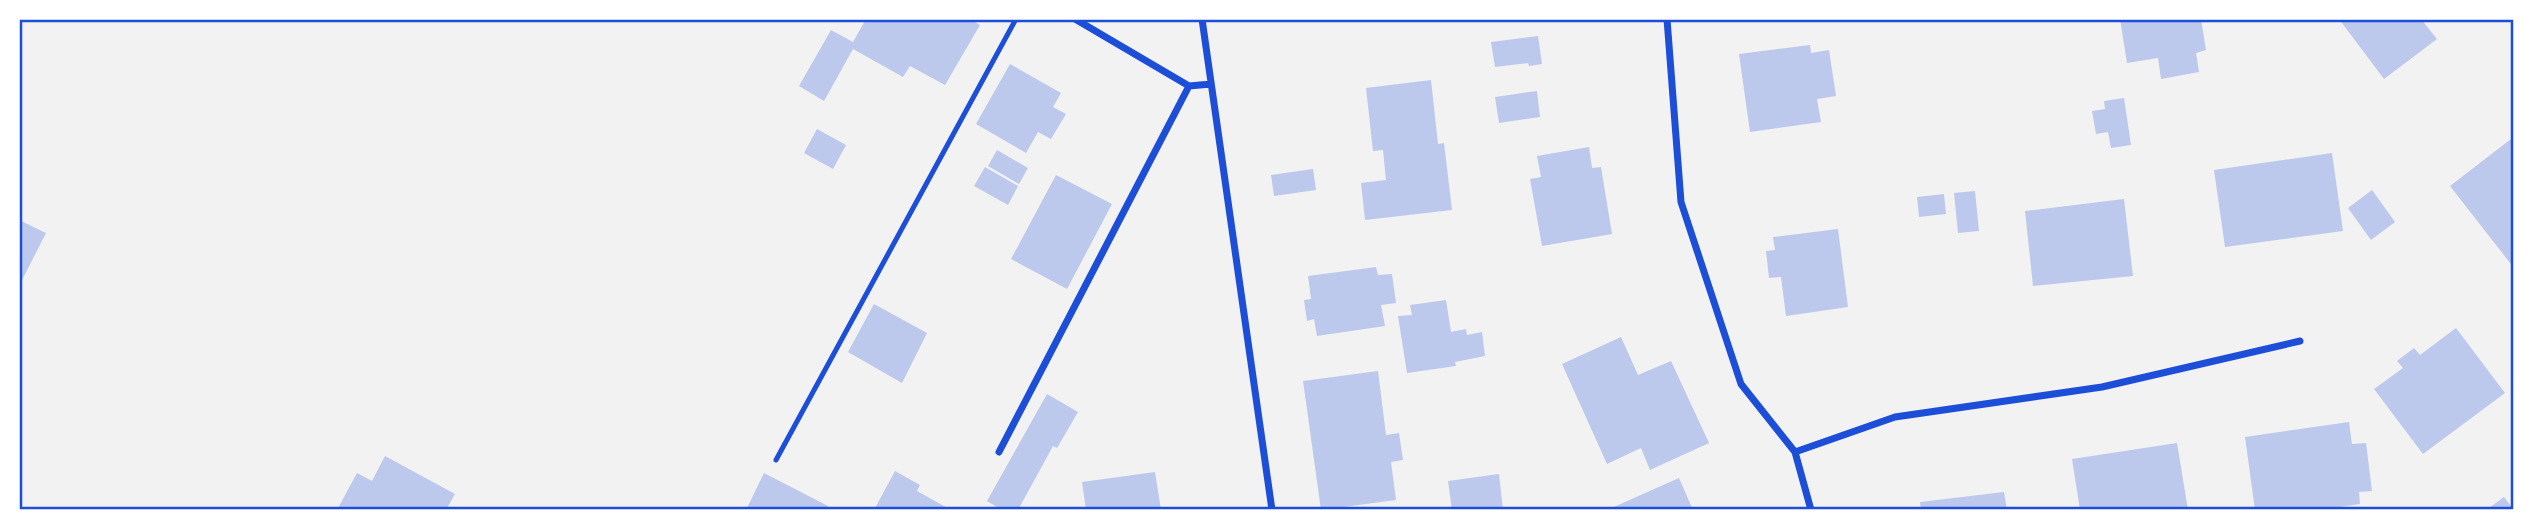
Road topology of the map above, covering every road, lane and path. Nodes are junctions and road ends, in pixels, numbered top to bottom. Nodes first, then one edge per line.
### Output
1 (1016, 19) edge
2 (1075, 19) edge
3 (1202, 19) edge
4 (1667, 19) edge
5 (1211, 84) junction
6 (1189, 86) junction
7 (2300, 341) dead end
8 (999, 452) dead end
9 (1795, 452) junction
10 (776, 460) dead end
11 (1272, 510) edge
12 (1811, 510) edge

1 - 10 lane
2 - 6 street
3 - 5 street
4 - 9 street
5 - 6 street
5 - 11 street
6 - 8 street
7 - 9 street
9 - 12 street

